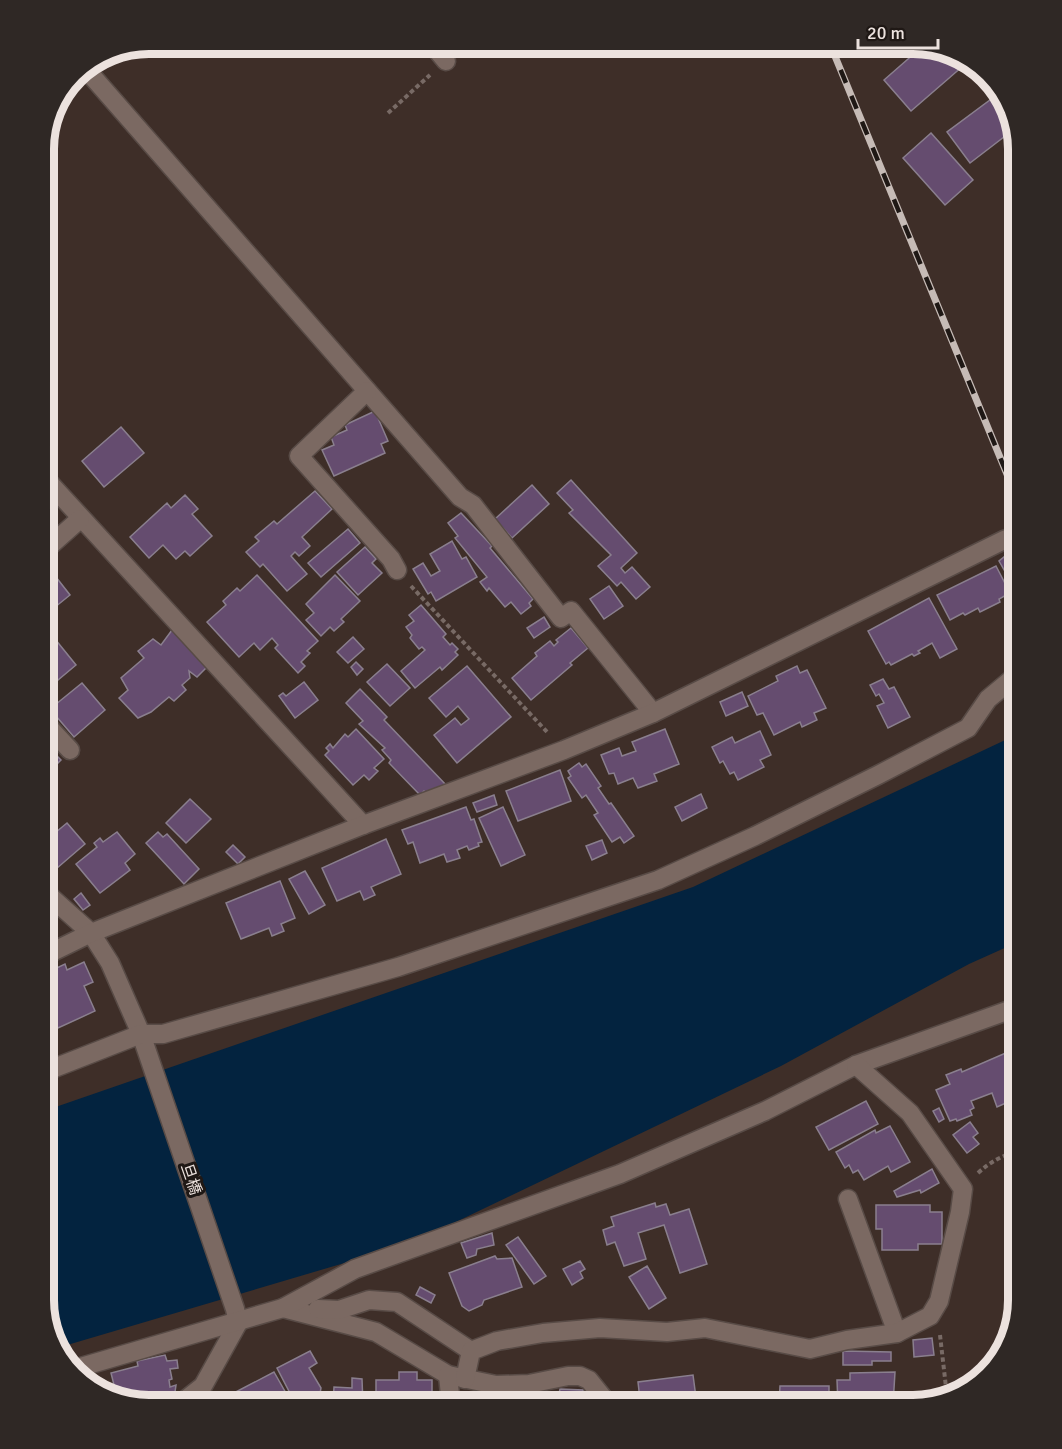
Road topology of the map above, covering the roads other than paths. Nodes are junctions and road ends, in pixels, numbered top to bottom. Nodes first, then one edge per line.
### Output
1 (440, 54) edge
2 (446, 61) road end
3 (91, 75) edge
4 (367, 390) junction
5 (54, 489) edge
6 (80, 519) junction
7 (1008, 539) edge
8 (54, 542) edge
9 (397, 570) road end
10 (1008, 682) edge
11 (653, 713) junction
12 (54, 733) edge
13 (70, 750) dead end
14 (363, 825) junction
15 (54, 900) edge
16 (91, 933) junction
17 (54, 951) edge
18 (1008, 1010) edge
19 (143, 1042) junction
20 (856, 1065) junction
21 (54, 1069) edge
22 (848, 1199) dead end
23 (283, 1308) junction
24 (237, 1316) junction
25 (897, 1333) junction
26 (471, 1351) junction
27 (82, 1367) edge
28 (456, 1377) junction
29 (192, 1395) edge
30 (453, 1395) edge
31 (601, 1395) edge

1 - 2 street
3 - 4 street
4 - 9 street
4 - 11 street
5 - 6 street
6 - 8 street
6 - 14 street
7 - 11 street
10 - 19 street
11 - 14 street
12 - 13 street
14 - 16 street
15 - 16 street, 旦橋
16 - 17 street
16 - 19 street, 旦橋
18 - 20 street
19 - 21 street
19 - 24 street, 旦橋
20 - 23 street
20 - 25 street
22 - 25 street
23 - 24 street
23 - 26 street
23 - 28 street
24 - 27 street
24 - 29 street
25 - 26 street
26 - 28 street
28 - 30 street
28 - 31 street

